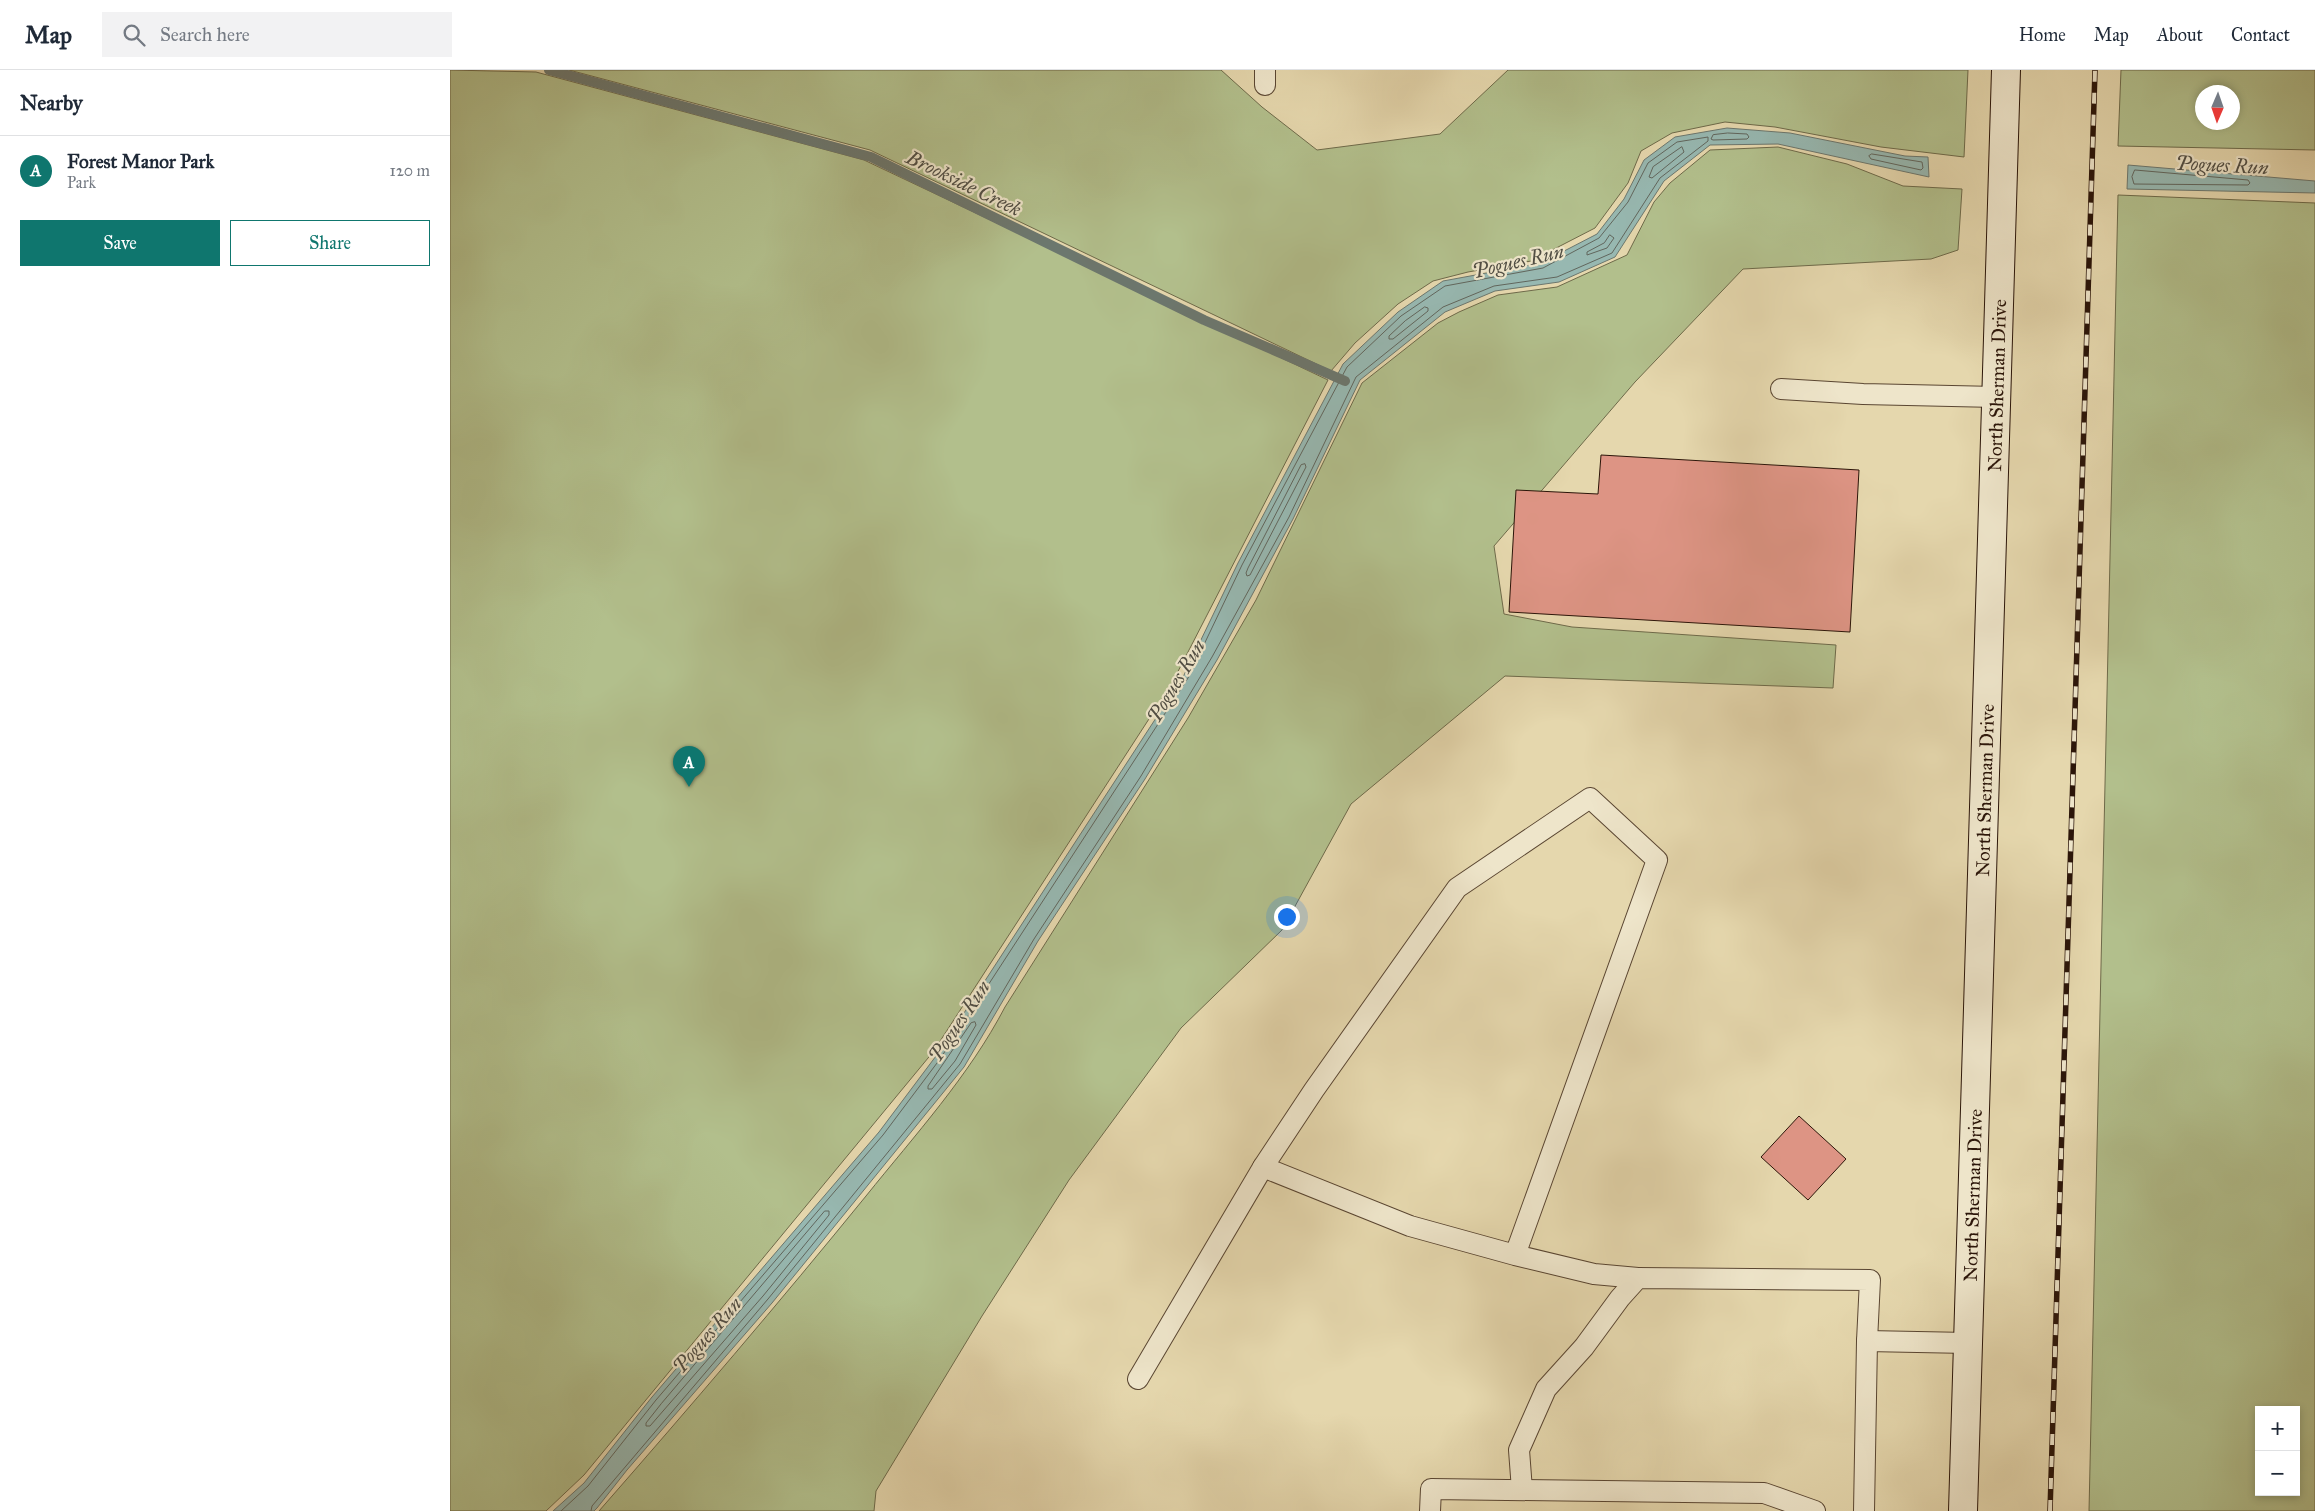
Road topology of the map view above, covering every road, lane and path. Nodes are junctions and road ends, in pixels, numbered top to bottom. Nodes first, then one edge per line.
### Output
1 (2006, 70) edge
2 (1781, 389) dead end
3 (1996, 396) junction
4 (1263, 1167) junction
5 (1515, 1255) junction
6 (1638, 1278) junction
7 (1867, 1341) junction
8 (1968, 1343) junction
9 (1138, 1380) dead end
10 (1522, 1490) junction
11 (1430, 1511) edge
12 (1815, 1511) edge
13 (1864, 1511) edge
14 (1963, 1511) edge

1 - 3 main road, North Sherman Drive
2 - 3 lane
3 - 8 main road, North Sherman Drive
4 - 5 lane
4 - 5 lane
4 - 9 lane
5 - 6 lane
6 - 7 lane
6 - 10 lane
7 - 8 lane
7 - 13 lane
8 - 14 main road, North Sherman Drive
10 - 11 lane
10 - 12 lane

